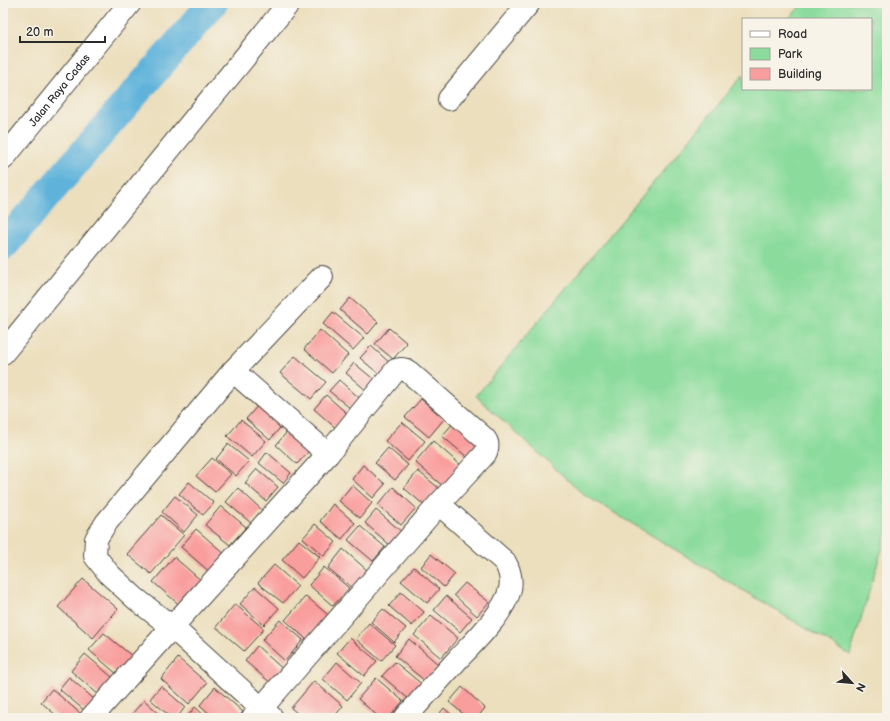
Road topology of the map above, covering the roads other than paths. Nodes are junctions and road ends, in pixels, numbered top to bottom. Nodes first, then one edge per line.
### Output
1 (130, 3) edge
2 (289, 3) edge
3 (529, 3) edge
4 (449, 99) dead end
5 (3, 159) edge
6 (322, 277) dead end
7 (3, 353) edge
8 (233, 370) junction
9 (328, 454) junction
10 (439, 504) junction
11 (172, 627) junction
12 (262, 715) edge
13 (91, 718) edge
14 (405, 718) edge

1 - 5 street, Jalan Raya Cadas
2 - 7 street
3 - 4 street
6 - 8 street
8 - 9 street
8 - 11 street
9 - 10 street
9 - 11 street
10 - 12 street
10 - 14 street
11 - 12 street
11 - 13 street

